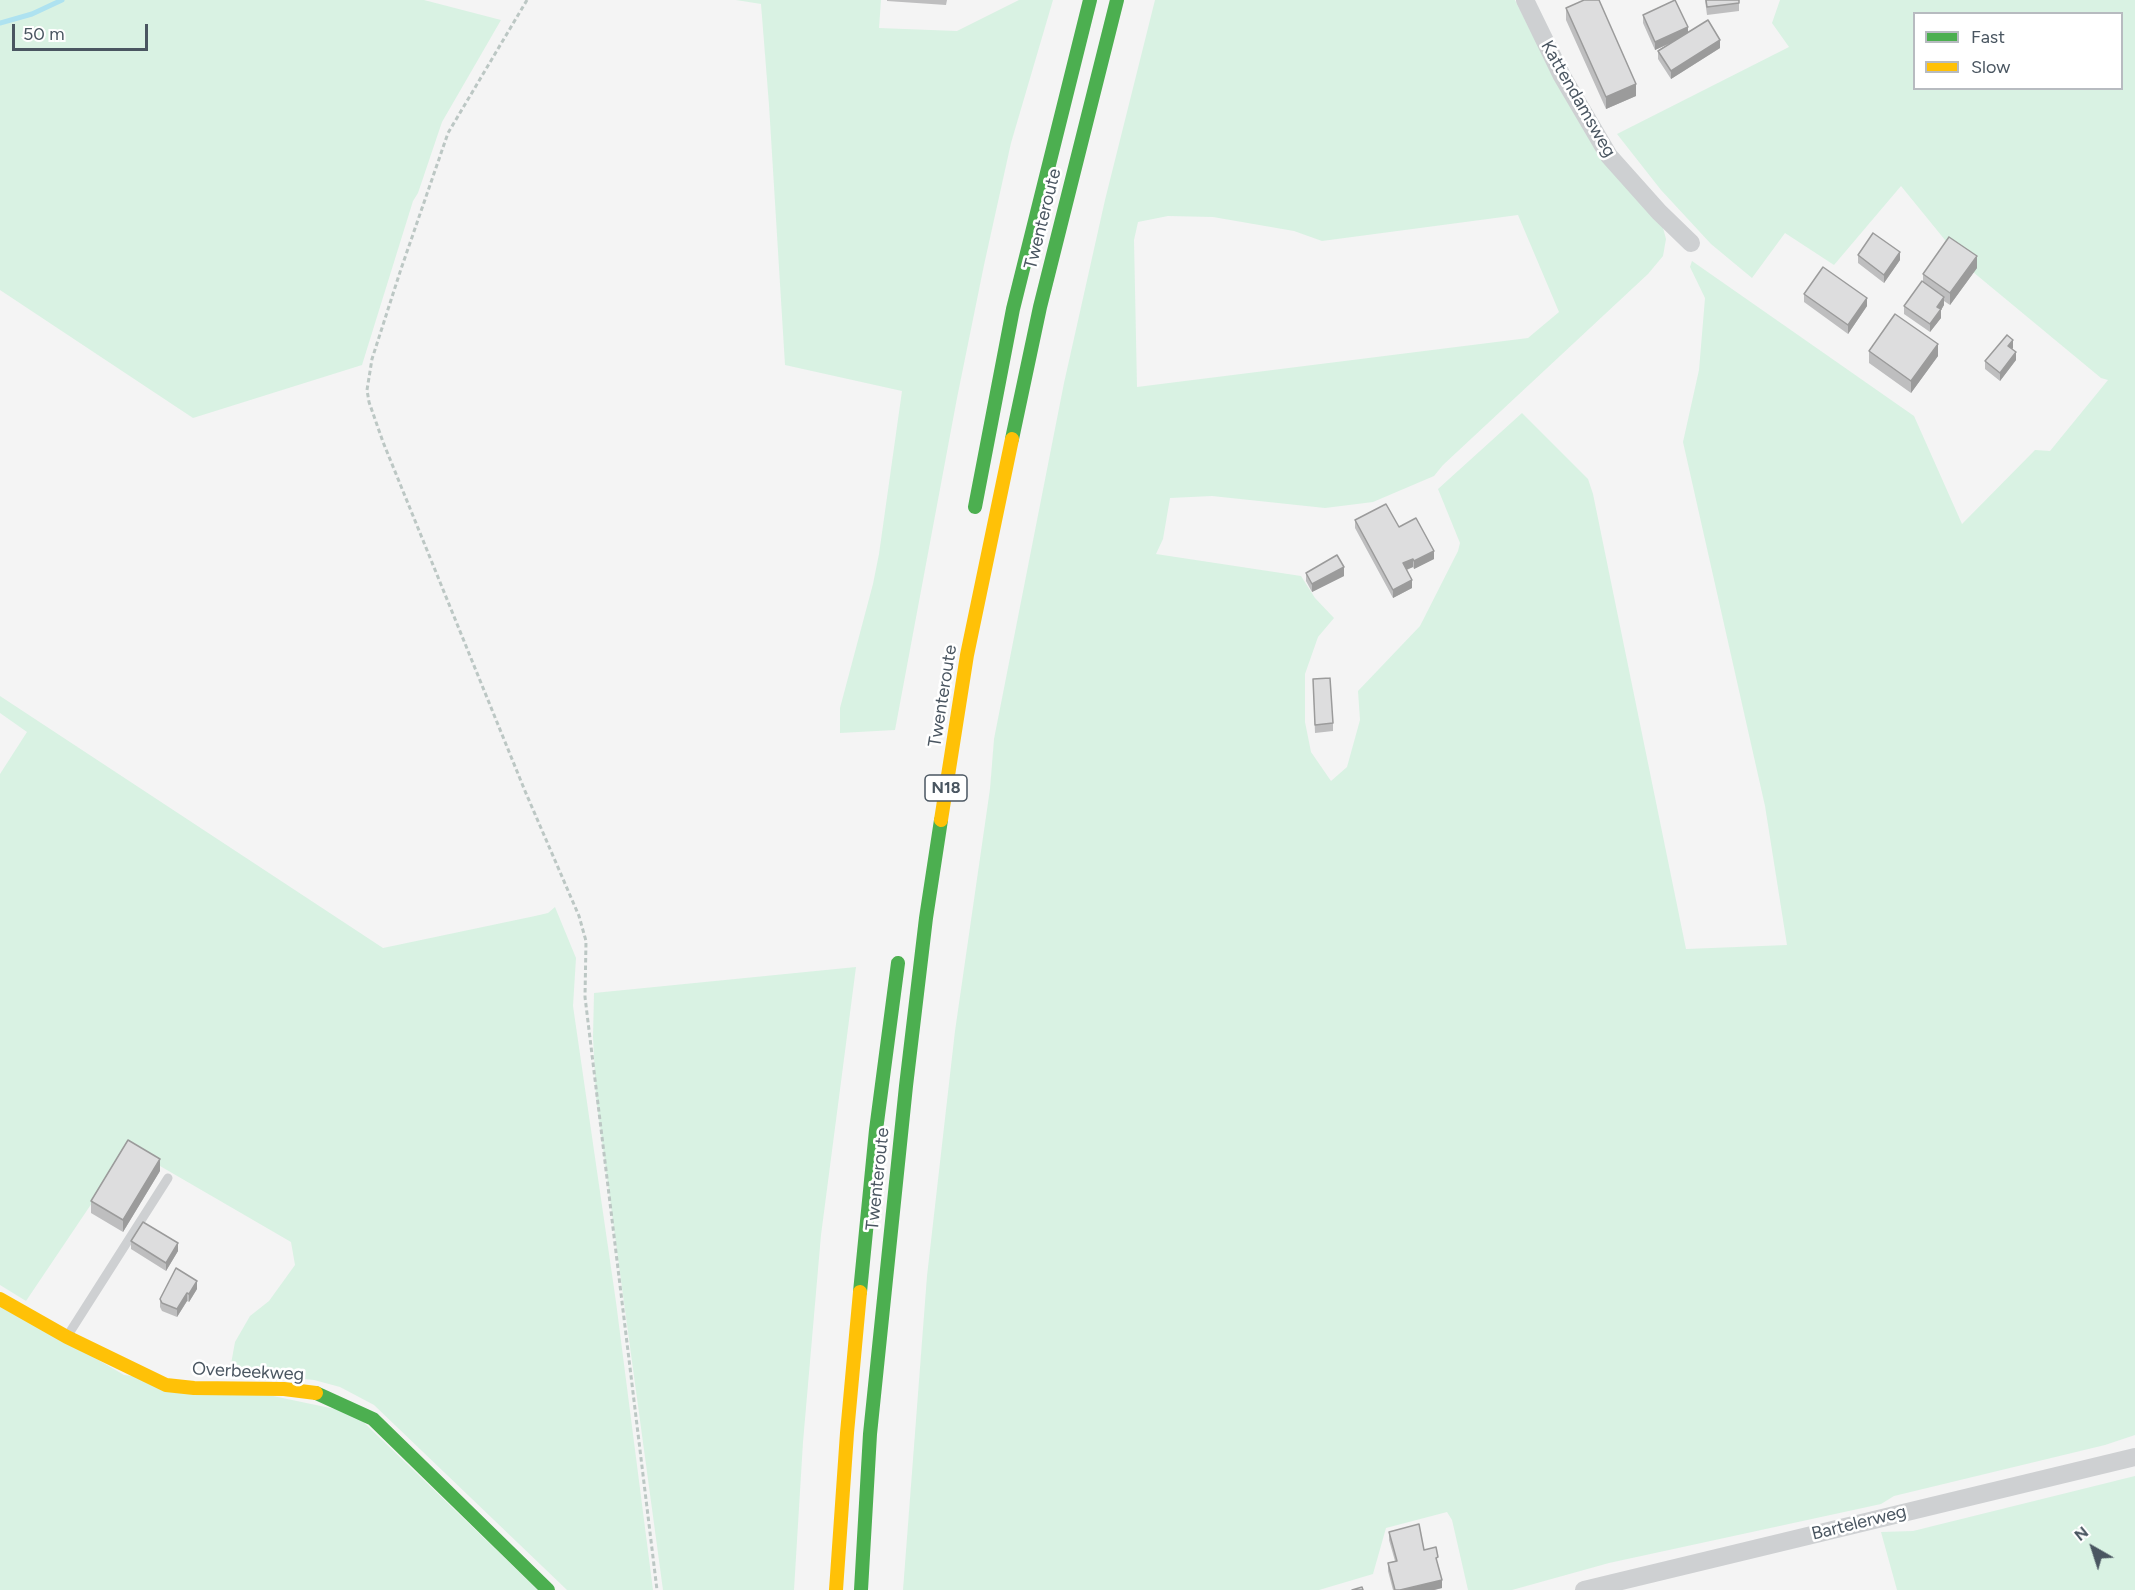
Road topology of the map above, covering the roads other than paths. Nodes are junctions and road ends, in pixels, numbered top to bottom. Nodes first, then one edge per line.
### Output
1 (1090, 0) edge
2 (1117, 0) edge
3 (1525, 0) edge
4 (1691, 243) dead end
5 (973, 519) dead end
6 (900, 948) dead end
7 (168, 1178) dead end
8 (0, 1299) edge
9 (67, 1337) junction
10 (2135, 1457) edge
11 (548, 1590) edge
12 (836, 1590) edge
13 (861, 1590) edge
14 (1584, 1590) edge

1 - 5 main road, Twenteroute
2 - 13 main road, Twenteroute / N18
3 - 4 street, Kattendamsweg
6 - 12 main road, Twenteroute
7 - 9 lane
8 - 9 main road, Overbeekweg
9 - 11 main road, Overbeekweg
10 - 14 street, Bartelerweg

